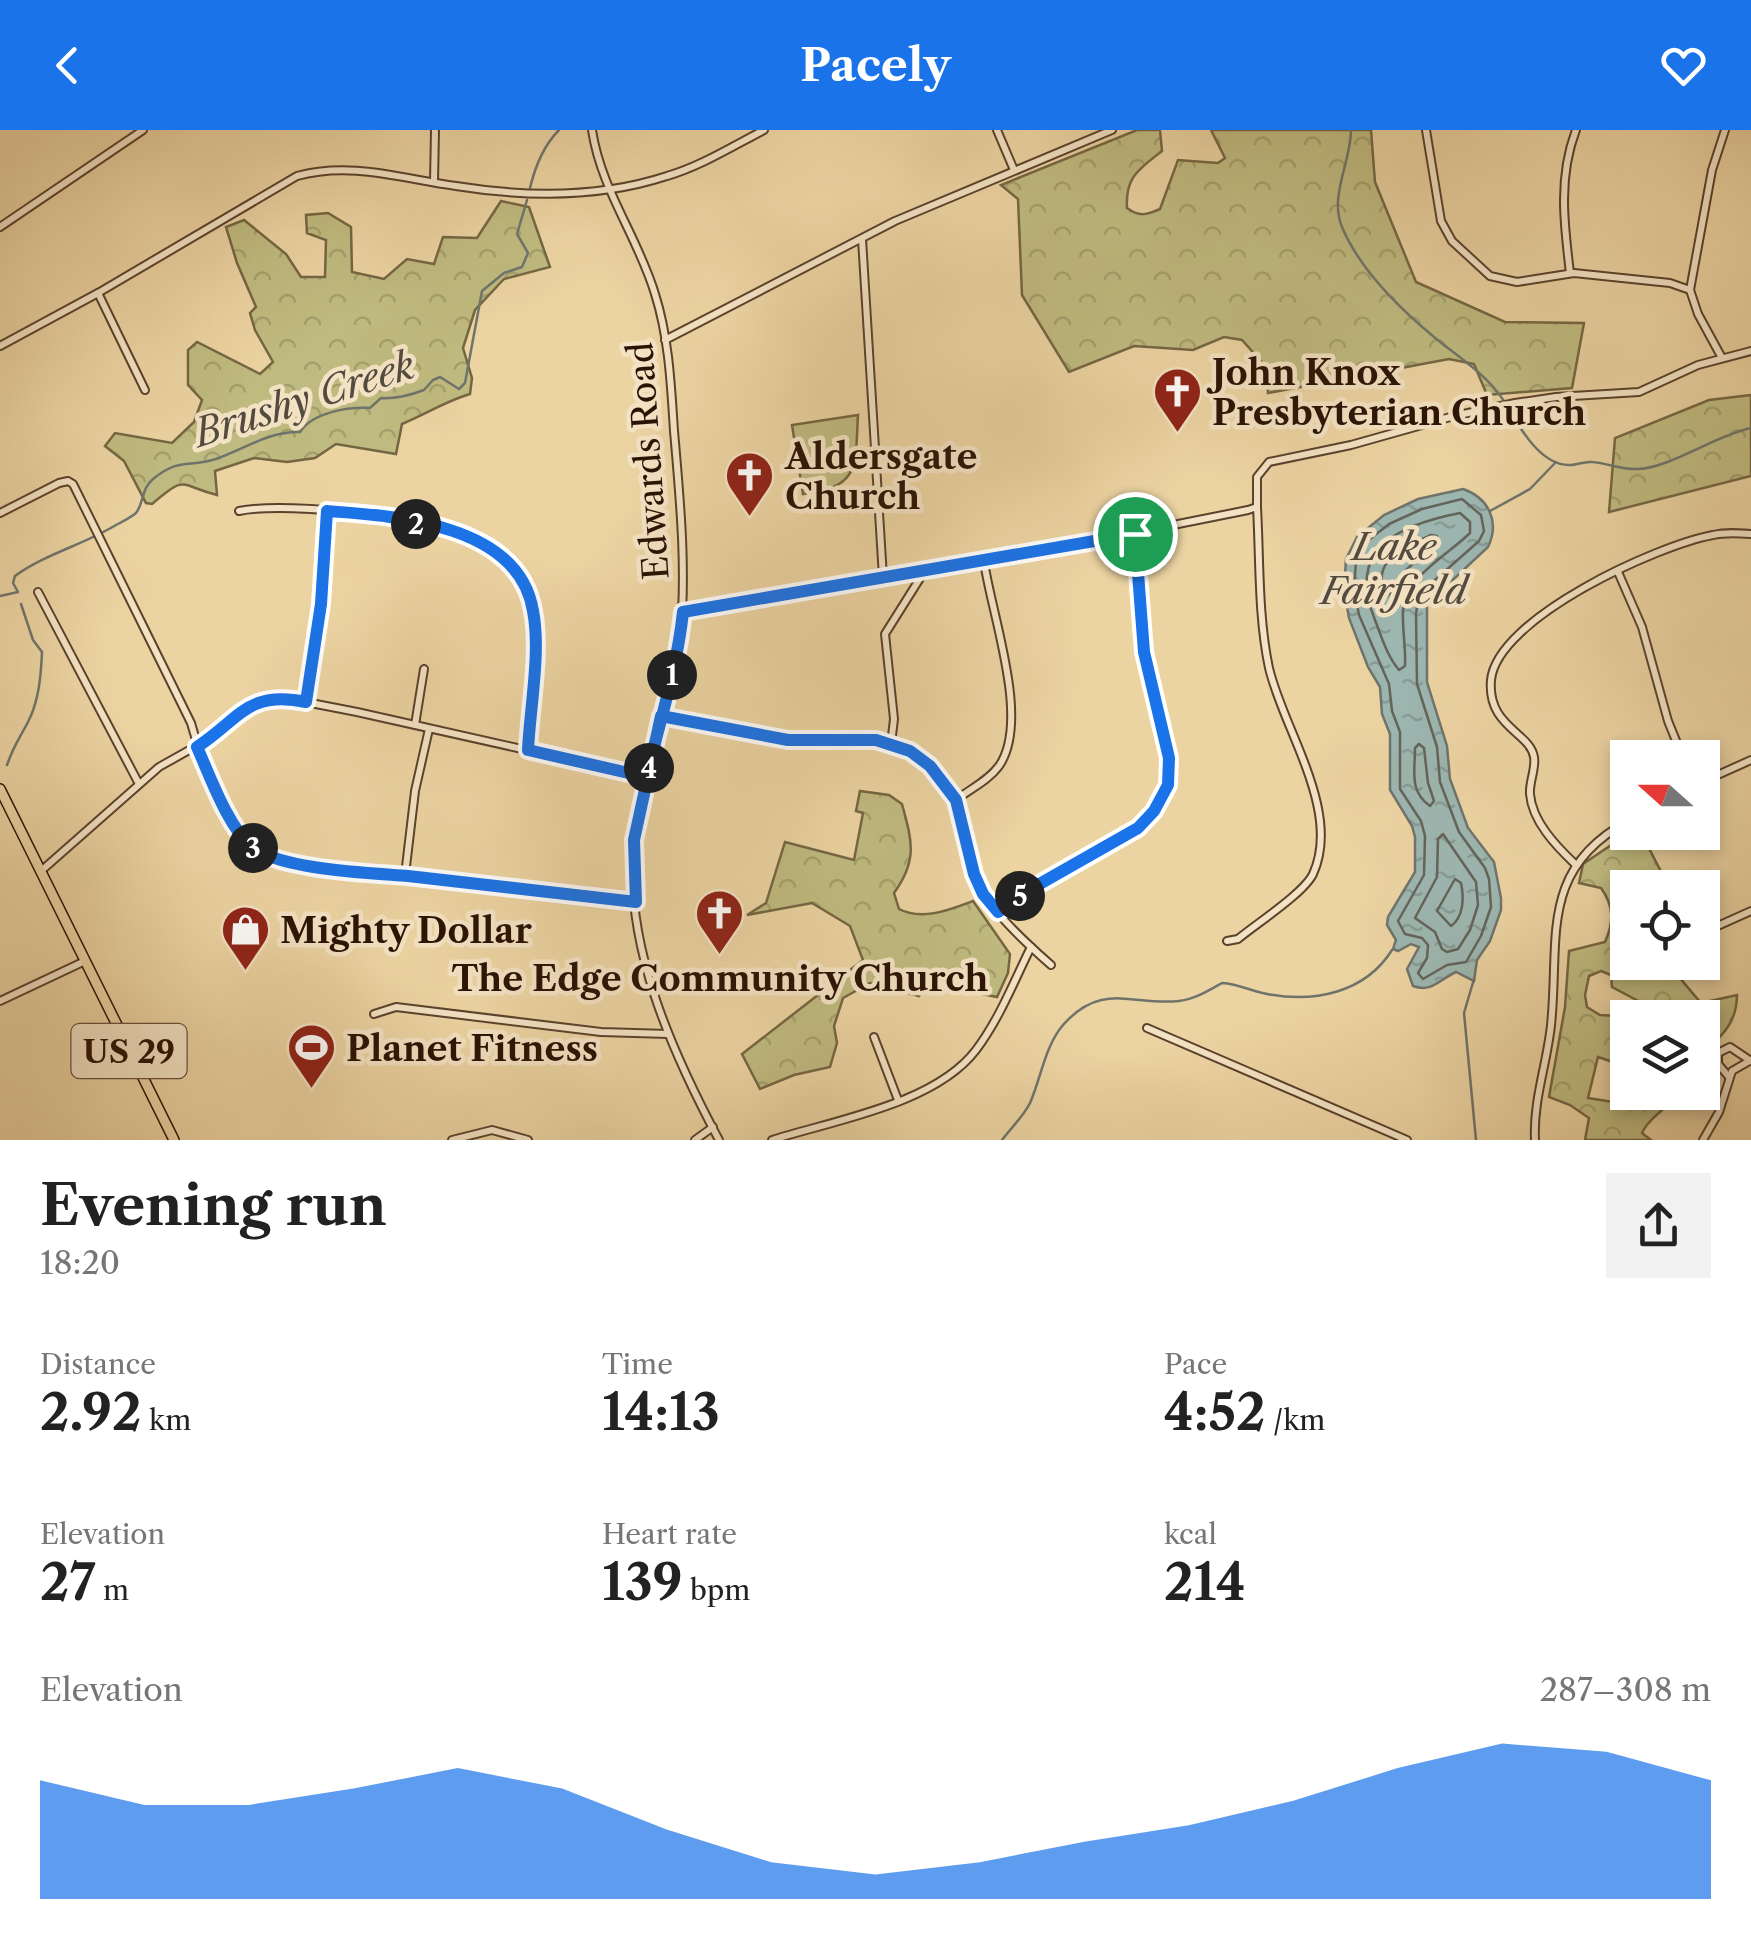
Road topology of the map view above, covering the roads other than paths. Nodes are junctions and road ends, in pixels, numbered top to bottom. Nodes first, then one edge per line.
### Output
1 (143, 130) edge
2 (435, 130) edge
3 (592, 130) edge
4 (764, 130) edge
5 (997, 130) edge
6 (1112, 130) edge
7 (1426, 130) edge
8 (1576, 130) edge
9 (1725, 130) edge
10 (1014, 170) junction
11 (434, 182) junction
12 (608, 190) junction
13 (0, 227) edge
14 (862, 238) junction
15 (1570, 273) junction
16 (1690, 290) junction
17 (98, 293) junction
18 (665, 340) junction
19 (0, 346) edge
20 (1751, 351) edge
21 (1722, 358) junction
22 (145, 390) dead end
23 (1256, 508) junction
24 (238, 510) dead end
25 (327, 511) junction
26 (0, 513) edge
27 (1135, 534) junction
28 (1751, 534) edge
29 (984, 560) junction
30 (925, 570) junction
31 (1618, 572) junction
32 (883, 577) junction
33 (38, 592) dead end
34 (683, 612) junction
35 (424, 670) dead end
36 (306, 702) junction
37 (661, 716) junction
38 (415, 726) junction
39 (429, 729) junction
40 (1676, 740) edge
41 (892, 744) junction
42 (197, 747) junction
43 (528, 750) junction
44 (1751, 760) edge
45 (1720, 774) edge
46 (646, 777) junction
47 (139, 784) junction
48 (0, 788) edge
49 (956, 800) junction
50 (1610, 834) edge
51 (1575, 864) junction
52 (41, 871) junction
53 (405, 876) junction
54 (636, 902) junction
55 (1751, 911) edge
56 (998, 912) junction
57 (1720, 926) edge
58 (1227, 941) dead end
59 (1031, 947) junction
60 (84, 961) junction
61 (1051, 965) dead end
62 (0, 1001) edge
63 (374, 1014) dead end
64 (1147, 1028) dead end
65 (668, 1034) junction
66 (874, 1037) dead end
67 (1751, 1060) edge
68 (1729, 1077) junction
69 (898, 1100) junction
70 (712, 1127) junction
71 (1381, 1130) junction
72 (174, 1140) edge
73 (452, 1140) edge
74 (528, 1140) edge
75 (695, 1140) edge
76 (720, 1140) edge
77 (772, 1140) edge
78 (1376, 1140) edge
79 (1407, 1140) edge
80 (1535, 1140) edge
81 (1702, 1140) edge

1 - 13 street
2 - 11 street
3 - 12 street, Edwards Road
4 - 12 street
5 - 10 street
6 - 10 street
7 - 15 street
8 - 15 street
9 - 16 street
10 - 14 street
11 - 12 street
11 - 17 street
12 - 18 street, Edwards Road
14 - 18 street
14 - 32 street
15 - 16 street
16 - 21 street
17 - 19 street
17 - 22 street
18 - 34 street, Edwards Road
20 - 21 street
21 - 23 street
23 - 27 street
23 - 58 street
24 - 25 street
25 - 36 street
25 - 43 street
26 - 42 street
27 - 29 street
27 - 56 street
28 - 31 street
29 - 30 street
29 - 49 street
30 - 32 street
30 - 41 street
31 - 40 street
31 - 51 street
32 - 34 street
33 - 47 street
34 - 37 street, Edwards Road
35 - 38 street
36 - 38 street
36 - 42 street
37 - 41 street
37 - 46 street, Edwards Road
38 - 39 street
39 - 43 street
39 - 53 street
41 - 49 street
42 - 47 street
42 - 53 street
43 - 46 street
44 - 45 street
46 - 54 street, Edwards Road
47 - 52 street
48 - 52 main road, US 29
49 - 56 street
50 - 51 street
51 - 80 street
52 - 60 main road, US 29
53 - 54 street
54 - 65 street, Edwards Road
55 - 57 street
56 - 59 street
59 - 61 street
59 - 69 street
60 - 62 street
60 - 72 main road, US 29
63 - 65 street
64 - 71 street
65 - 70 street, Edwards Road
66 - 69 street
67 - 68 street
67 - 68 street
68 - 81 street
69 - 77 street
70 - 75 street
70 - 76 street, Edwards Road
71 - 78 street
71 - 79 street
73 - 74 street

